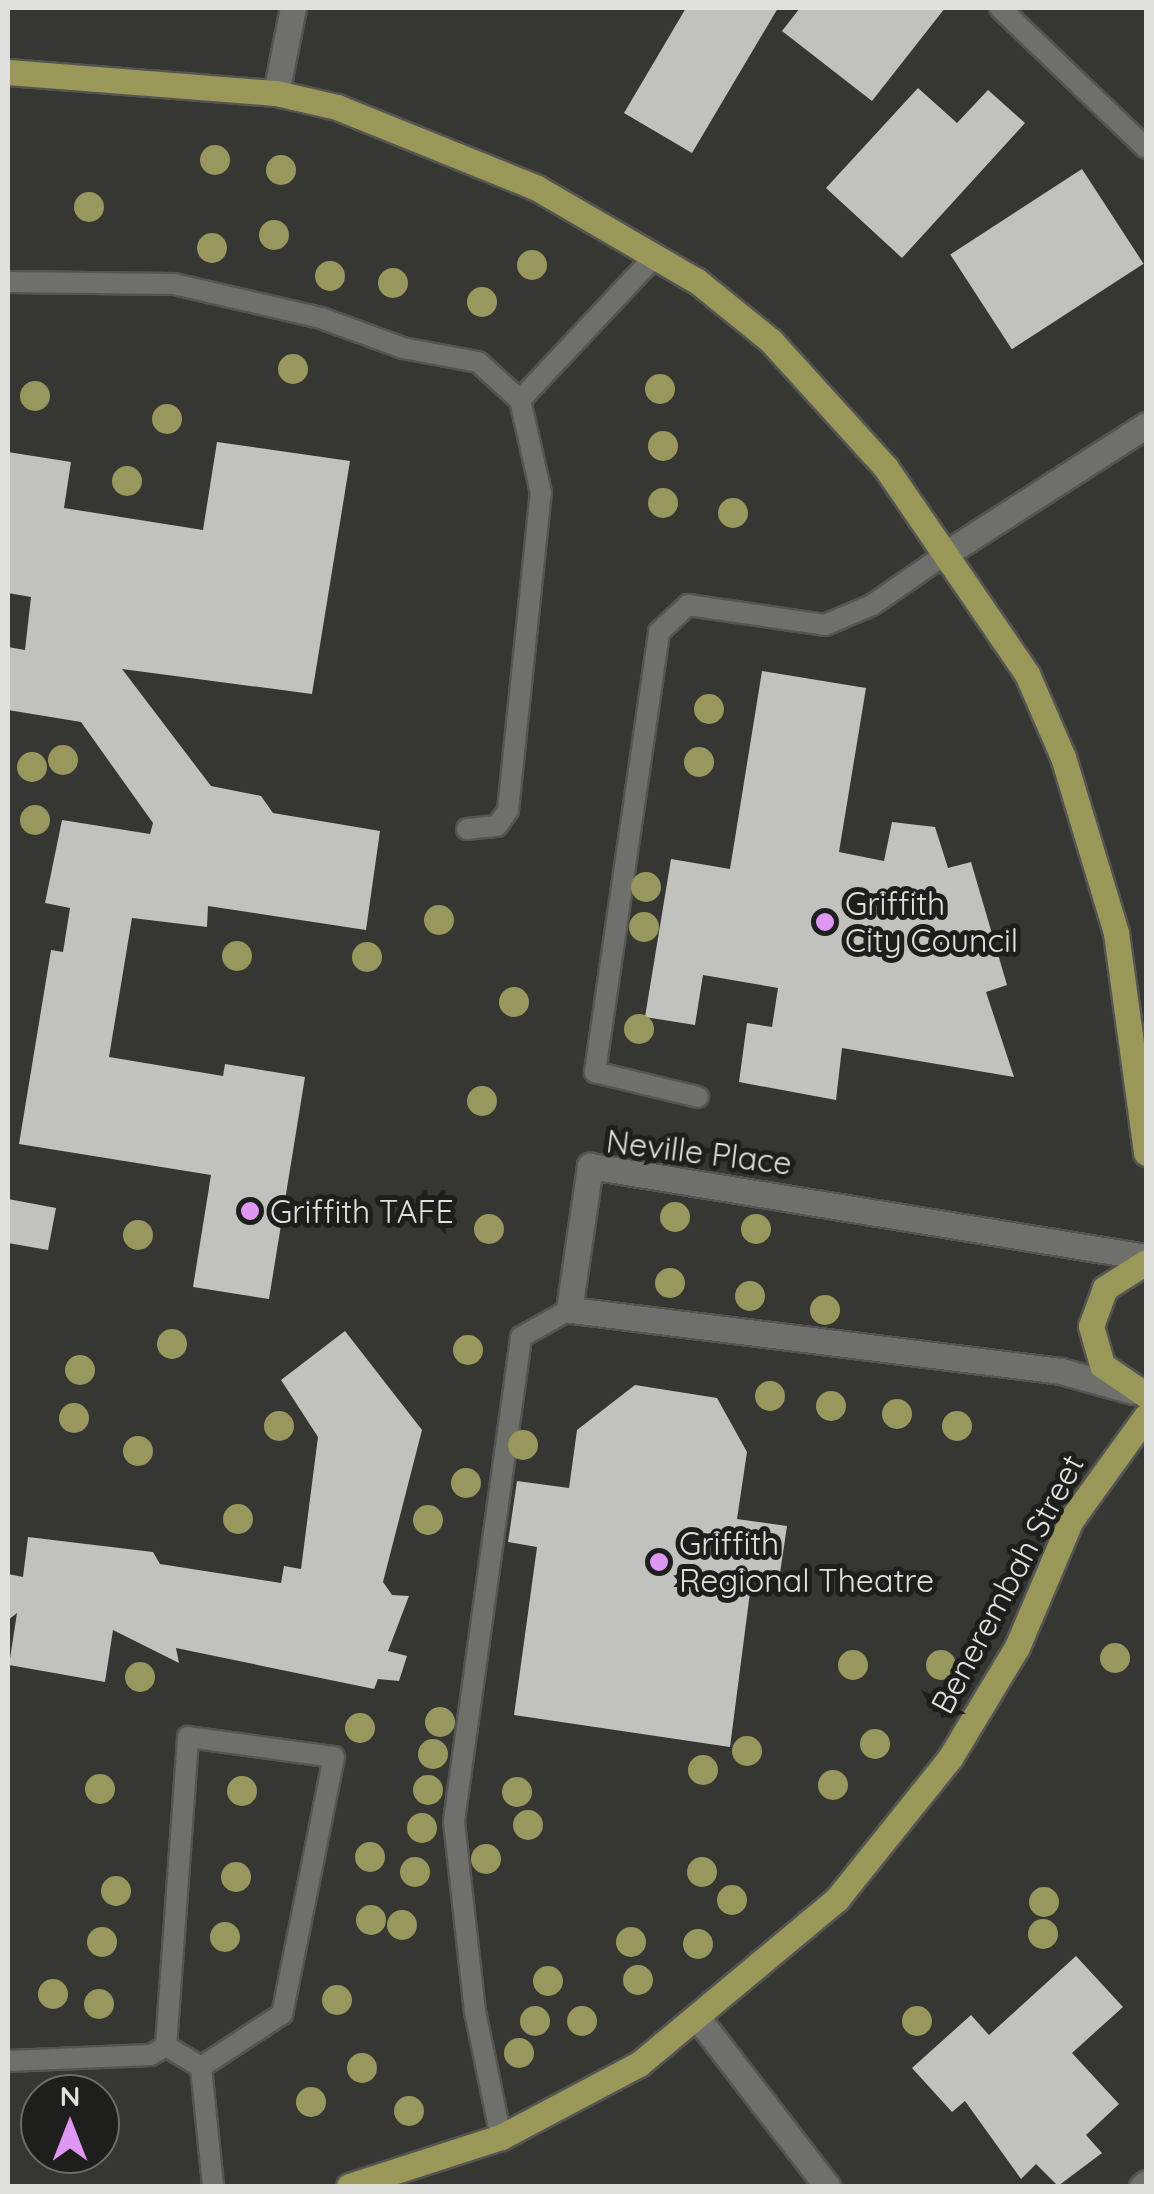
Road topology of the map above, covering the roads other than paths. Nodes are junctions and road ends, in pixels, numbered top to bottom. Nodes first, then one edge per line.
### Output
1 (293, 8) edge
2 (1000, 8) edge
3 (8, 72) edge
4 (276, 92) junction
5 (1146, 148) edge
6 (656, 256) junction
7 (8, 282) edge
8 (520, 400) junction
9 (1146, 425) edge
10 (950, 551) junction
11 (467, 829) dead end
12 (698, 1097) dead end
13 (1146, 1153) edge
14 (1146, 1260) edge
15 (569, 1310) junction
16 (1140, 1393) edge
17 (1146, 1416) edge
18 (700, 2021) junction
19 (166, 2046) junction
20 (8, 2061) edge
21 (202, 2068) junction
22 (501, 2136) junction
23 (1146, 2181) edge
24 (214, 2186) edge
25 (349, 2186) edge
26 (828, 2186) edge
27 (1140, 2186) edge

1 - 4 street
2 - 5 lane
3 - 4 main road
4 - 6 main road
6 - 8 lane
6 - 10 main road
7 - 8 lane
8 - 11 lane
9 - 10 street
10 - 12 lane
10 - 13 main road
14 - 15 street, Neville Place
14 - 16 main road
15 - 16 street
15 - 22 lane
17 - 18 main road, Benerembah Street
18 - 22 main road, Benerembah Street
18 - 26 street
19 - 20 lane
19 - 21 lane
19 - 21 lane
21 - 24 lane
22 - 25 main road, Benerembah Street
23 - 27 lane

